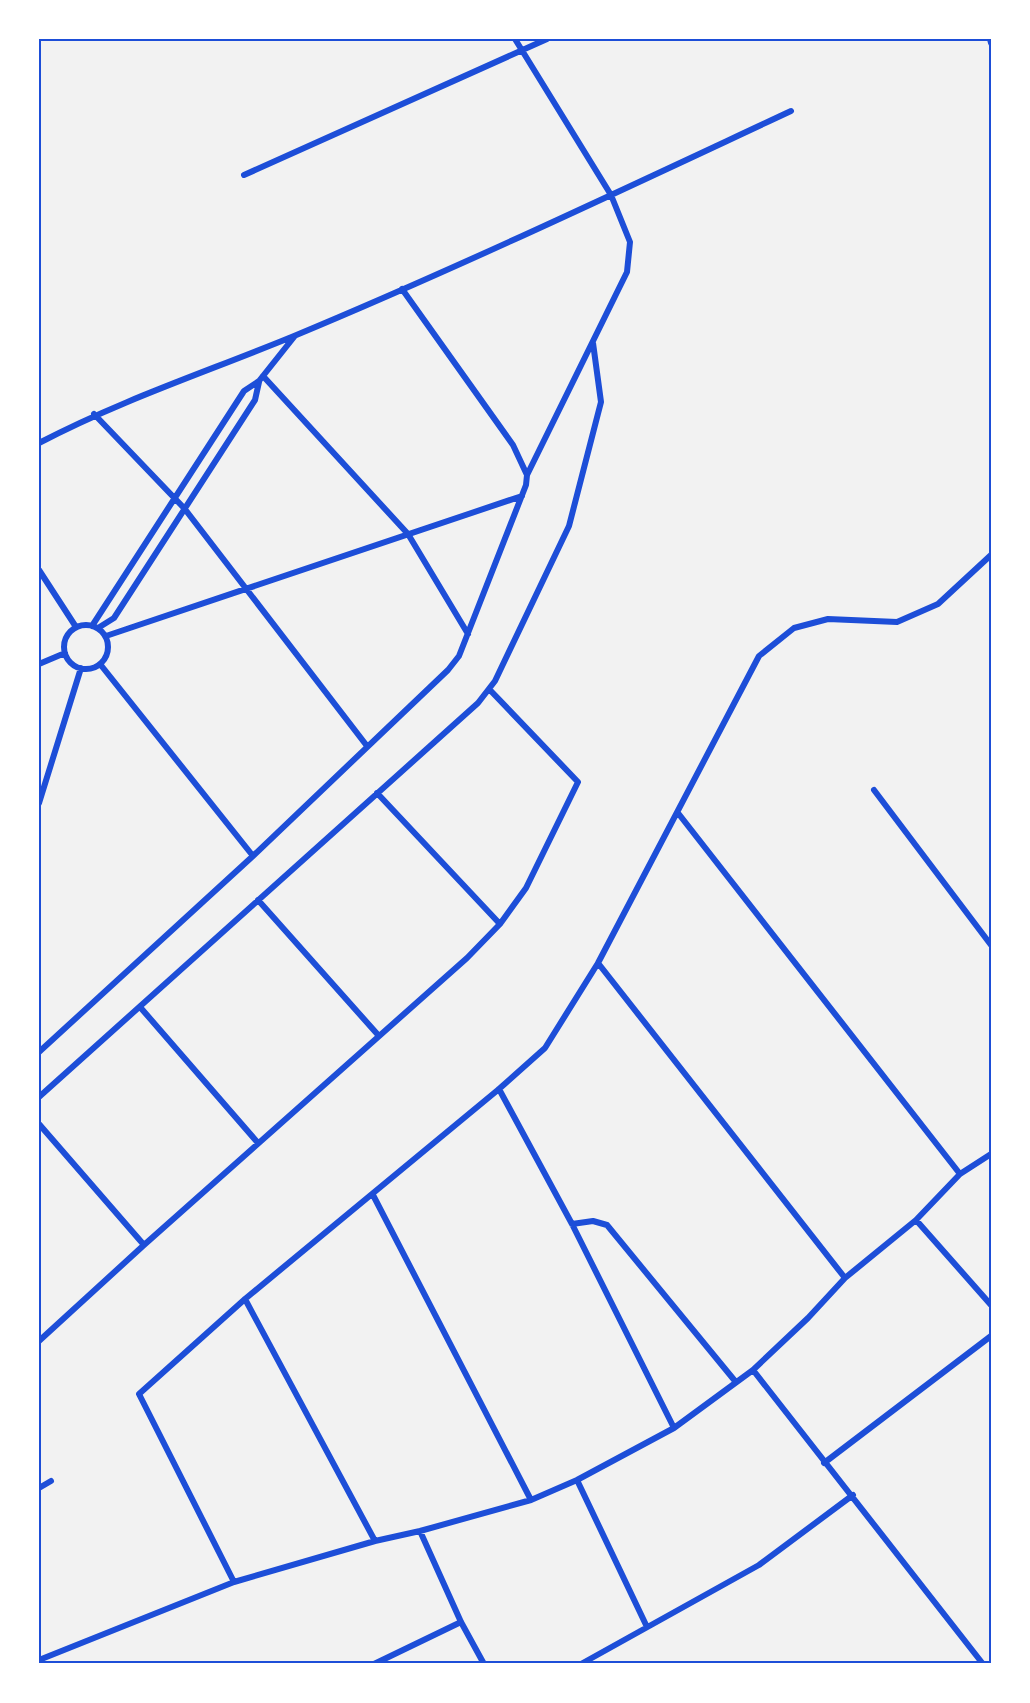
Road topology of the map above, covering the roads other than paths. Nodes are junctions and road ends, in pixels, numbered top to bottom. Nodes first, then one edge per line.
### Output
1 (515, 39) edge
2 (547, 39) edge
3 (521, 50) junction
4 (791, 111) dead end
5 (244, 175) dead end
6 (611, 195) junction
7 (402, 289) junction
8 (294, 336) junction
9 (593, 342) junction
10 (261, 379) junction
11 (94, 414) junction
12 (39, 443) edge
13 (527, 475) junction
14 (175, 496) junction
15 (522, 496) junction
16 (184, 508) junction
17 (408, 534) junction
18 (991, 555) edge
19 (39, 570) edge
20 (245, 590) junction
21 (76, 627) junction
22 (95, 627) junction
23 (468, 634) junction
24 (106, 636) junction
25 (65, 653) junction
26 (100, 663) junction
27 (39, 664) edge
28 (81, 668) junction
29 (489, 689) junction
30 (367, 746) junction
31 (874, 790) dead end
32 (376, 793) junction
33 (39, 803) edge
34 (678, 813) junction
35 (254, 856) junction
36 (258, 900) junction
37 (500, 924) junction
38 (991, 945) edge
39 (598, 963) junction
40 (140, 1006) junction
41 (379, 1036) junction
42 (39, 1052) edge
43 (500, 1089) junction
44 (39, 1097) edge
45 (39, 1124) edge
46 (258, 1143) junction
47 (991, 1154) edge
48 (960, 1174) junction
49 (372, 1195) junction
50 (916, 1220) junction
51 (572, 1224) junction
52 (144, 1245) junction
53 (845, 1278) junction
54 (245, 1299) junction
55 (991, 1305) edge
56 (991, 1336) edge
57 (39, 1341) edge
58 (753, 1370) junction
59 (735, 1381) junction
60 (674, 1428) junction
61 (824, 1463) junction
62 (577, 1480) junction
63 (51, 1481) dead end
64 (39, 1488) edge
65 (853, 1496) junction
66 (531, 1500) junction
67 (420, 1531) junction
68 (375, 1541) junction
69 (234, 1582) junction
70 (461, 1622) junction
71 (647, 1627) junction
72 (39, 1660) edge
73 (374, 1664) edge
74 (484, 1664) edge
75 (581, 1664) edge
76 (983, 1664) edge

1 - 3 street
2 - 3 street
3 - 5 street
3 - 6 street
4 - 6 street
6 - 7 street
6 - 9 street
7 - 8 street
7 - 13 street
8 - 10 street
8 - 11 street
9 - 13 street
9 - 29 street
10 - 14 street
10 - 16 street
10 - 17 street
11 - 12 street
11 - 14 street
13 - 15 street
14 - 16 street
14 - 22 street
15 - 17 street
15 - 23 street
16 - 20 street
16 - 22 street
17 - 20 street
17 - 23 street
18 - 34 street
19 - 21 street
20 - 24 street
20 - 30 street
21 - 22 street
21 - 25 street
22 - 24 street
23 - 30 street
24 - 26 street
25 - 27 street
25 - 28 street
26 - 28 street
26 - 35 street
28 - 33 street
29 - 32 street
29 - 37 street
30 - 35 street
31 - 38 street
32 - 36 street
32 - 37 street
34 - 39 street
34 - 48 street
35 - 42 street
36 - 40 street
36 - 41 street
37 - 41 street
39 - 43 street
39 - 53 street
40 - 44 street
40 - 46 street
41 - 46 street
43 - 49 street
43 - 51 street
45 - 52 street
46 - 52 street
47 - 48 street
48 - 50 street
49 - 54 street
49 - 66 street
50 - 53 street
50 - 55 street
51 - 59 street
51 - 60 street
52 - 57 street
53 - 58 street
54 - 68 street
54 - 69 street
56 - 61 street
58 - 59 street
58 - 61 street
59 - 60 street
60 - 62 street
61 - 65 street
62 - 66 street
62 - 71 street
63 - 64 street
65 - 71 street
65 - 76 street
66 - 67 street
67 - 68 street
67 - 70 street
68 - 69 street
69 - 72 street
70 - 73 street
70 - 74 street
71 - 75 street

